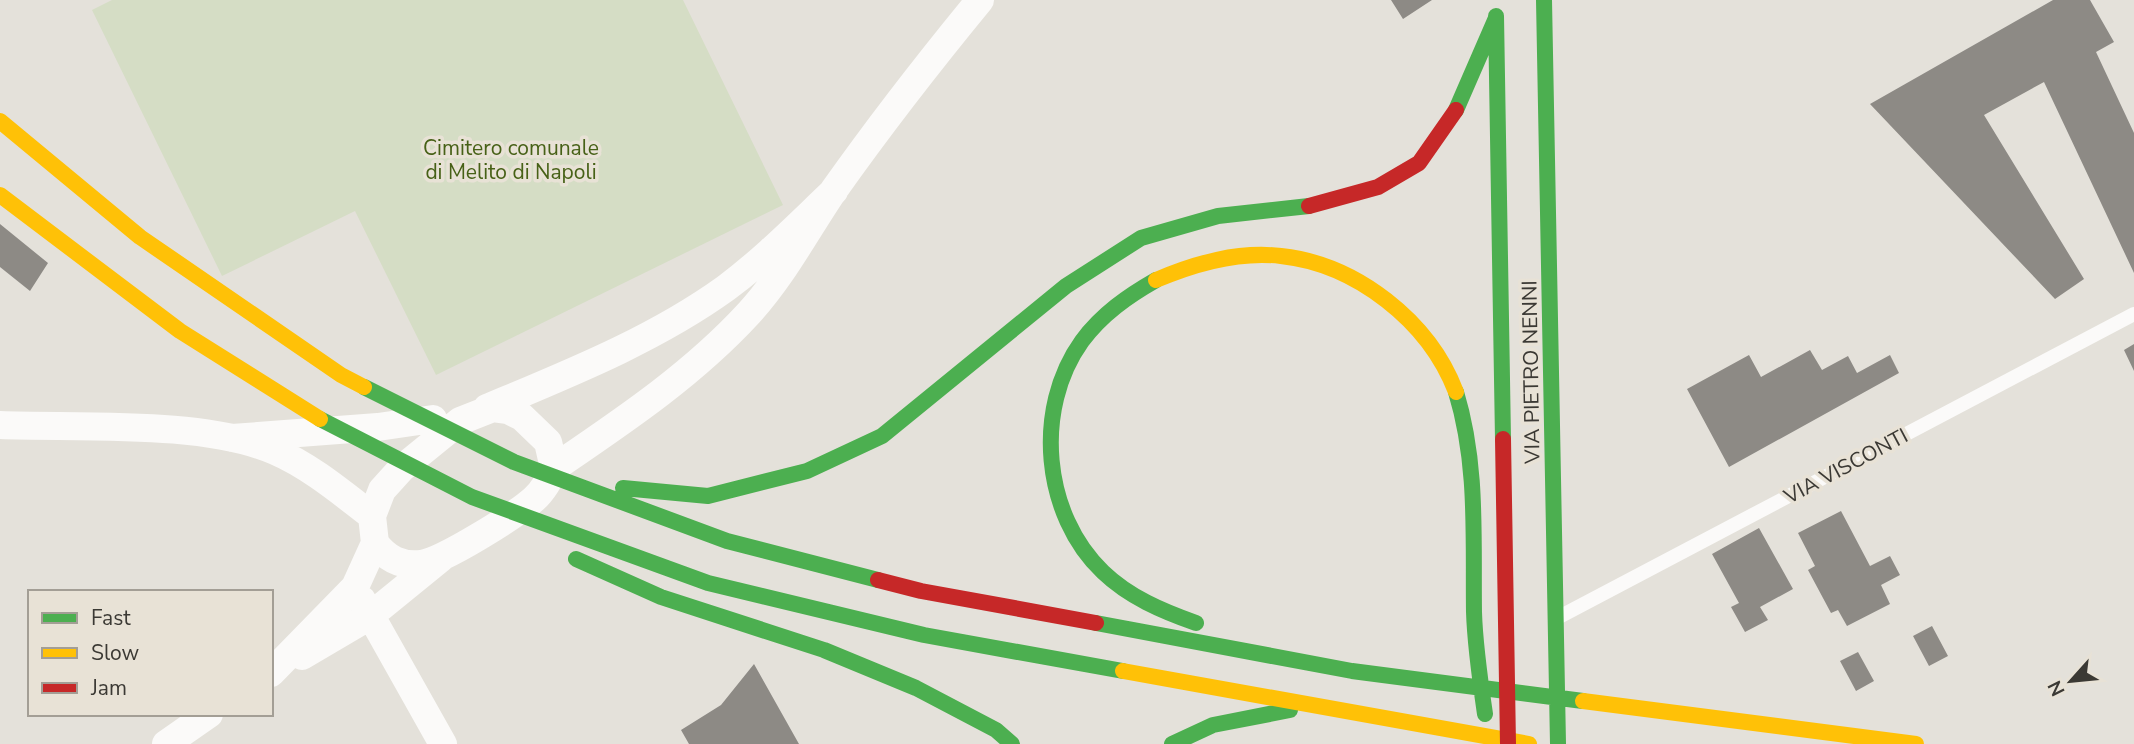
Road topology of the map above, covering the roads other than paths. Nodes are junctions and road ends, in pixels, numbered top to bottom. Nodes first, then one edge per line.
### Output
1 (980, 0) edge
2 (1495, 0) edge
3 (1544, 0) edge
4 (1552, 0) edge
5 (1496, 19) junction
6 (1547, 116) junction
7 (0, 121) edge
8 (834, 191) junction
9 (0, 195) edge
10 (2134, 314) edge
11 (476, 413) junction
12 (0, 425) edge
13 (232, 438) junction
14 (563, 476) junction
15 (472, 497) junction
16 (373, 530) junction
17 (442, 557) junction
18 (355, 587) junction
19 (370, 616) junction
20 (1557, 619) junction
21 (273, 671) edge
22 (1352, 671) junction
23 (273, 672) edge
24 (1314, 706) junction
25 (206, 716) edge
26 (166, 744) edge
27 (443, 744) edge
28 (1012, 744) edge
29 (1172, 744) edge
30 (1490, 744) edge
31 (1508, 744) edge
32 (1529, 744) edge
33 (1558, 744) edge
34 (1916, 744) edge

1 - 8 street
2 - 5 main road, VIA PIETRO NENNI
3 - 6 main road, VIA PIETRO NENNI
4 - 6 lane
5 - 14 main road
5 - 31 main road, VIA PIETRO NENNI
6 - 20 main road, VIA PIETRO NENNI
7 - 14 main road
8 - 11 street
8 - 14 street
9 - 15 main road
10 - 20 lane, VIA VISCONTI
11 - 13 street
11 - 14 street
11 - 16 street
12 - 13 street
13 - 16 street
14 - 17 street
14 - 22 main road
15 - 24 main road
15 - 28 main road
16 - 17 street
16 - 18 street
17 - 19 street
18 - 19 street
18 - 21 street
19 - 23 street
19 - 27 street
20 - 33 main road, VIA PIETRO NENNI
22 - 30 main road
22 - 34 main road
24 - 29 main road
24 - 32 main road
25 - 26 street

